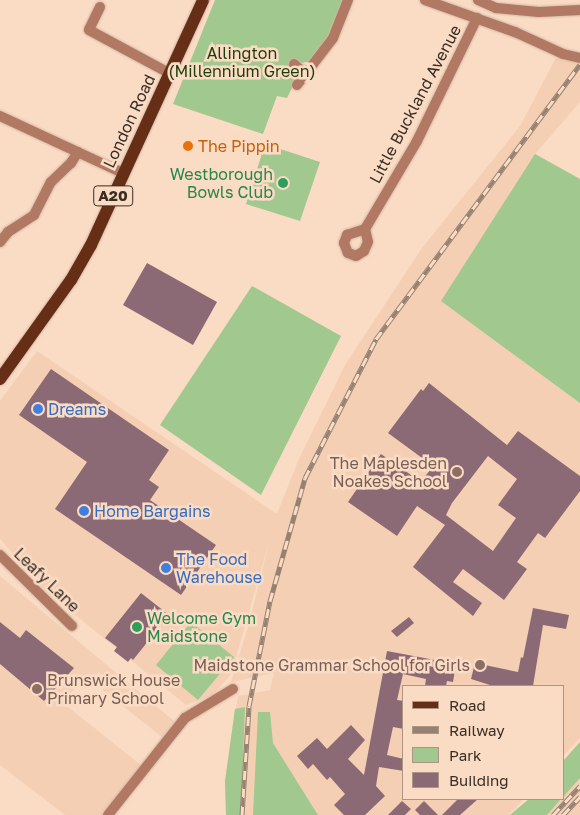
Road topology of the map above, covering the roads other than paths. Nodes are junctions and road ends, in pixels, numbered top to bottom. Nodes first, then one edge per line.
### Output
1 (203, 0) edge
2 (348, 0) edge
3 (425, 0) edge
4 (478, 0) edge
5 (100, 7) dead end
6 (580, 10) edge
7 (477, 18) junction
8 (580, 58) edge
9 (294, 64) dead end
10 (170, 73) junction
11 (305, 74) junction
12 (297, 85) dead end
13 (0, 116) edge
14 (78, 152) junction
15 (123, 173) junction
16 (364, 229) dead end
17 (0, 242) edge
18 (0, 379) edge
19 (0, 555) edge
20 (72, 626) dead end
21 (232, 689) dead end
22 (108, 815) edge

1 - 10 main road, London Road / A20
2 - 11 street
3 - 7 street
4 - 6 street
5 - 10 street
7 - 8 street
7 - 16 street, Little Buckland Avenue
9 - 11 street
10 - 15 main road, London Road / A20
11 - 12 street
13 - 14 street
14 - 15 street
14 - 17 street
15 - 18 main road, London Road / A20
19 - 20 street, Leafy Lane
21 - 22 street

